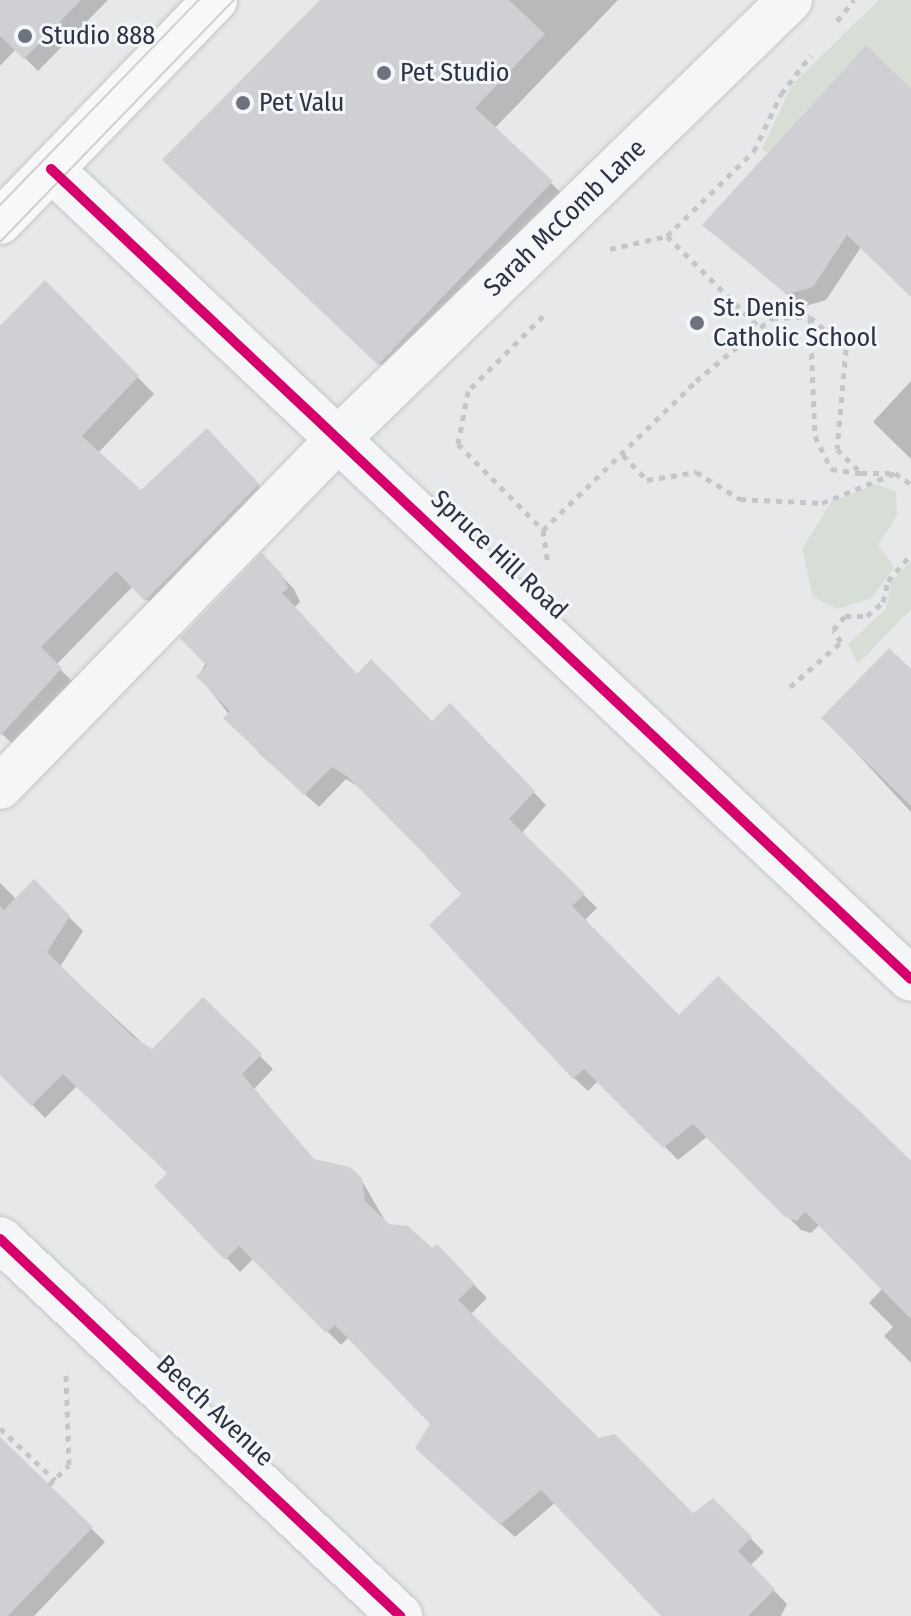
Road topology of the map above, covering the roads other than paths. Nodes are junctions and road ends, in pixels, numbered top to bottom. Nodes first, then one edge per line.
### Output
1 (215, 0) edge
2 (790, 0) edge
3 (51, 169) junction
4 (0, 222) edge
5 (341, 436) junction
6 (0, 787) edge
7 (911, 979) edge
8 (0, 1239) edge
9 (400, 1616) edge

1 - 3 main road
2 - 5 street, Sarah McComb Lane
3 - 4 main road
3 - 5 street, Spruce Hill Road
5 - 6 street, Sarah McComb Lane
5 - 7 street, Spruce Hill Road
8 - 9 street, Beech Avenue

